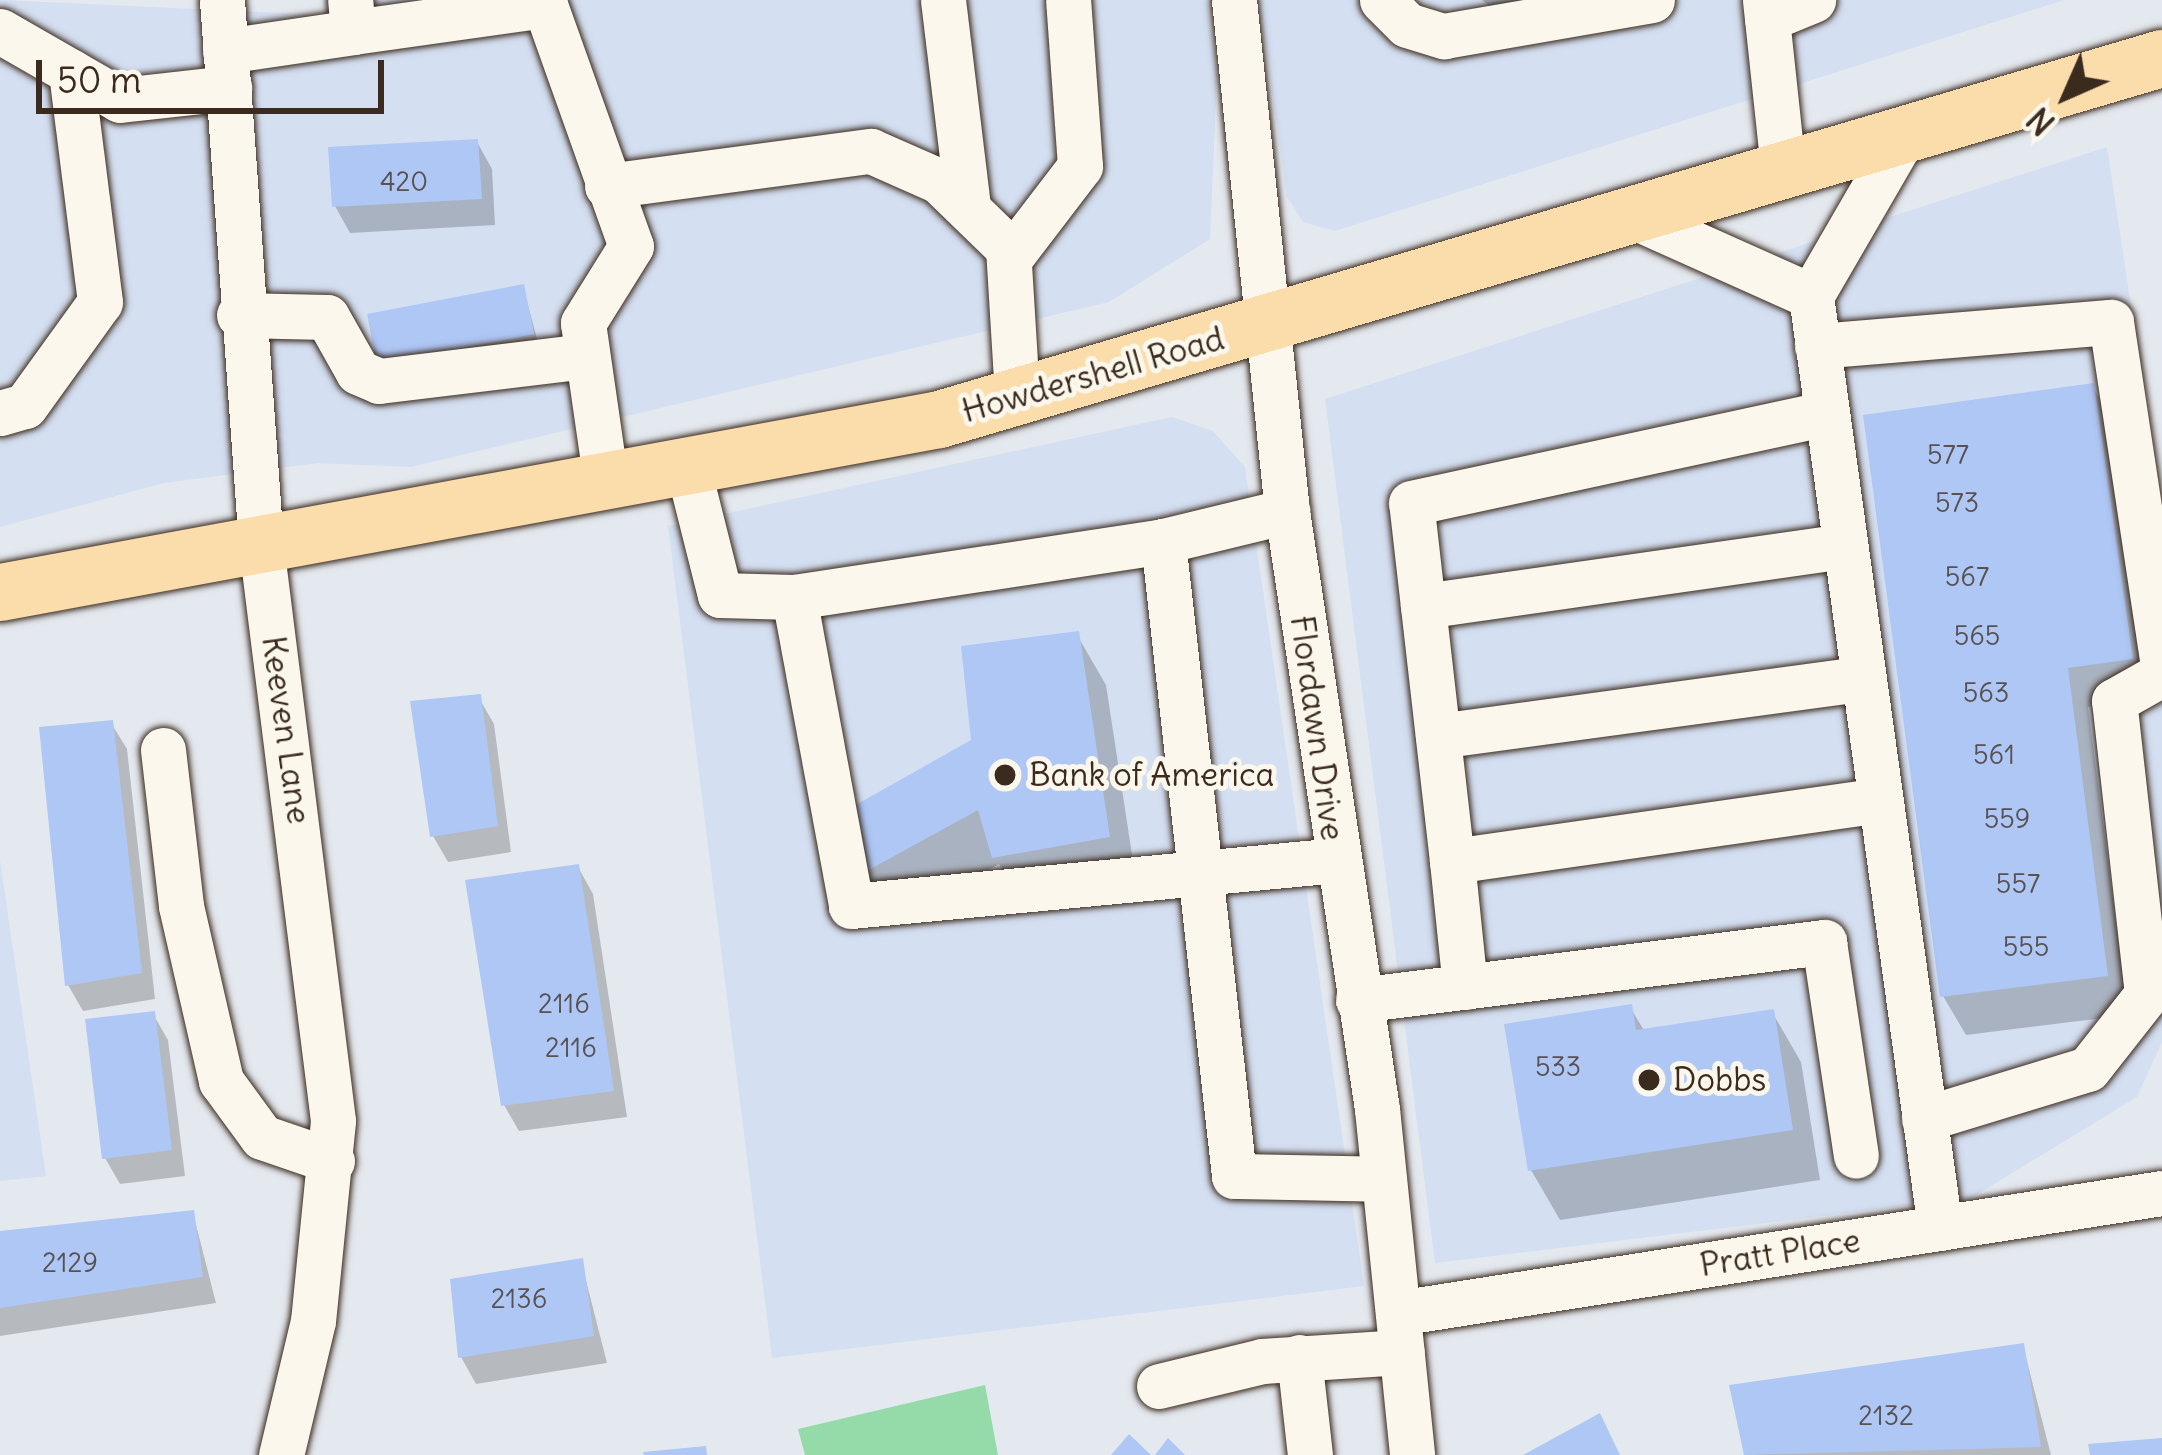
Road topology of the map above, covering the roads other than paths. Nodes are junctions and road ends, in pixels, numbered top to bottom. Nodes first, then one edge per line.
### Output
1 (222, 0) edge
2 (943, 0) edge
3 (1068, 0) edge
4 (1234, 0) edge
5 (1382, 0) edge
6 (1652, 0) edge
7 (1814, 0) edge
8 (549, 3) edge
9 (1766, 9) edge
10 (351, 16) edge
11 (0, 32) edge
12 (2162, 58) edge
13 (227, 69) junction
14 (71, 72) junction
15 (1906, 132) junction
16 (1783, 168) junction
17 (607, 186) junction
18 (968, 208) junction
19 (1630, 215) junction
20 (1009, 260) junction
21 (1811, 296) junction
22 (239, 316) junction
23 (1269, 325) junction
24 (1817, 346) junction
25 (587, 356) junction
26 (1017, 396) junction
27 (0, 413) edge
28 (1826, 413) junction
29 (688, 468) junction
30 (606, 482) junction
31 (1287, 512) junction
32 (1163, 541) junction
33 (261, 545) junction
34 (1843, 546) junction
35 (0, 592) edge
36 (794, 596) junction
37 (1423, 606) junction
38 (2162, 658) edge
39 (2162, 674) edge
40 (1860, 679) junction
41 (1438, 736) junction
42 (163, 749) dead end
43 (1876, 801) junction
44 (1336, 860) junction
45 (1452, 861) junction
46 (1202, 872) junction
47 (1895, 930) junction
48 (1824, 942) junction
49 (1465, 987) junction
50 (1358, 1000) junction
51 (1924, 1119) junction
52 (1856, 1156) dead end
53 (332, 1161) junction
54 (1384, 1179) junction
55 (2162, 1193) edge
56 (1940, 1228) junction
57 (1400, 1332) junction
58 (1299, 1357) junction
59 (1159, 1386) dead end
60 (281, 1455) edge
61 (1310, 1455) edge
62 (1412, 1455) edge

1 - 13 street, Keeven Lane
2 - 18 street
3 - 20 street
4 - 23 street, Flordawn Drive
5 - 6 street
7 - 9 street
8 - 10 street
8 - 17 street
9 - 16 street
10 - 13 street
11 - 14 street
12 - 15 main road, Howdershell Road
13 - 14 street
13 - 22 street, Keeven Lane
14 - 27 street
15 - 16 main road, Howdershell Road
15 - 21 street
16 - 19 main road, Howdershell Road
17 - 18 street
17 - 25 street
18 - 20 street
19 - 21 street
19 - 23 main road, Howdershell Road
20 - 26 street
21 - 24 street
22 - 25 street
22 - 33 street, Keeven Lane
23 - 26 main road, Howdershell Road
23 - 31 street, Flordawn Drive
24 - 28 street
24 - 38 street
25 - 30 street
26 - 29 main road, Howdershell Road
28 - 34 street
28 - 37 street
29 - 30 main road, Howdershell Road
29 - 36 street
30 - 33 main road, Howdershell Road
31 - 32 street
31 - 44 street, Flordawn Drive
32 - 36 street
32 - 46 street
33 - 35 main road, Howdershell Road
33 - 53 street, Keeven Lane
34 - 37 street
34 - 40 street
36 - 46 street
37 - 41 street
39 - 51 street
40 - 41 street
40 - 43 street
41 - 45 street
42 - 53 street
43 - 45 street
43 - 47 street
44 - 46 street
44 - 50 street, Flordawn Drive
45 - 49 street
46 - 54 street
47 - 48 street
47 - 51 street
48 - 49 street
48 - 52 street
49 - 50 street
50 - 54 street, Flordawn Drive
51 - 56 street
53 - 60 street, Keeven Lane
54 - 57 street, Flordawn Drive
55 - 56 street, Pratt Place
56 - 57 street, Pratt Place
57 - 58 street, Pratt Place
57 - 62 street, Flordawn Drive
58 - 59 street, Pratt Place
58 - 61 street

